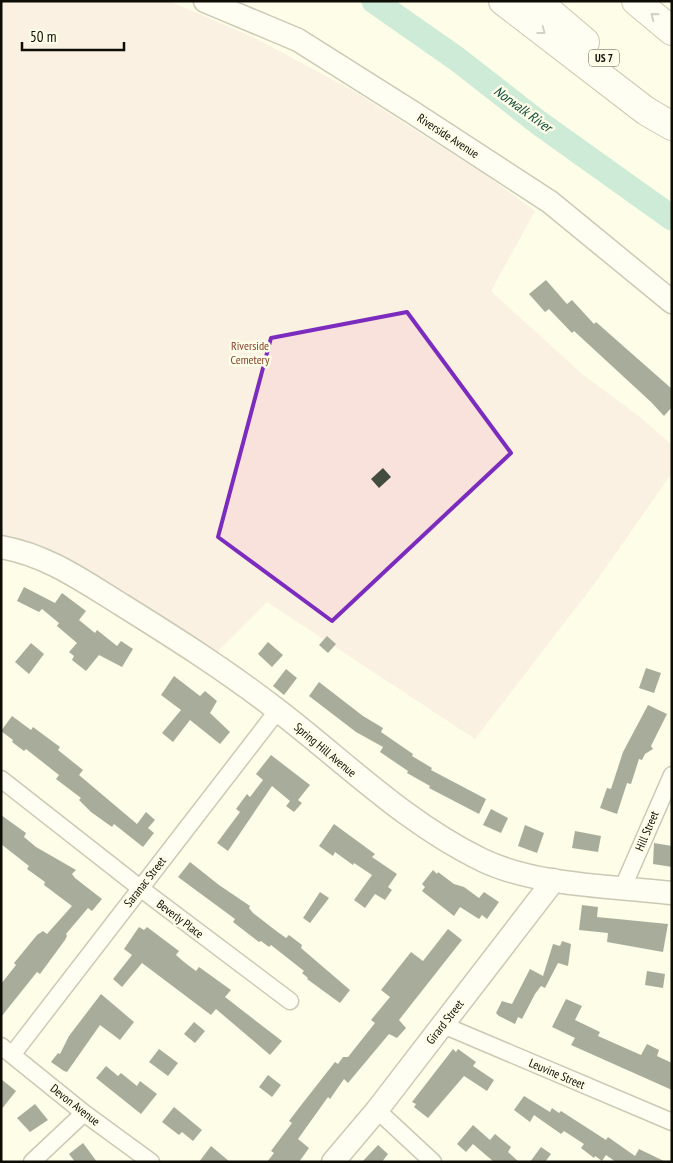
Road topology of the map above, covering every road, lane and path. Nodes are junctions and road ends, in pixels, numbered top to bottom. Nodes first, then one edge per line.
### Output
1 (205, 1) edge
2 (503, 1) edge
3 (537, 1) edge
4 (636, 1) edge
5 (672, 31) edge
6 (672, 112) edge
7 (672, 126) edge
8 (672, 302) edge
9 (1, 547) edge
10 (278, 710) junction
11 (672, 775) edge
12 (1, 779) edge
13 (554, 880) junction
14 (623, 887) junction
15 (140, 888) junction
16 (672, 893) edge
17 (290, 1002) dead end
18 (443, 1025) junction
19 (6, 1050) edge
20 (377, 1110) junction
21 (84, 1113) junction
22 (672, 1122) edge
23 (32, 1162) edge
24 (151, 1162) edge
25 (333, 1162) edge
26 (433, 1162) edge

1 - 8 street, Riverside Avenue
2 -> 7 highway
3 - 6 highway, US 7
5 -> 4 highway
9 - 10 street, Spring Hill Avenue
10 - 13 street, Spring Hill Avenue
10 - 15 street, Saranac Street
11 - 14 street, Hill Street
12 - 15 street, Beverly Place
13 - 14 street, Spring Hill Avenue
13 - 18 street, Girard Street
14 - 16 street, Spring Hill Avenue
15 - 17 street, Beverly Place
15 - 19 street, Saranac Street
18 - 20 street, Girard Street
18 - 22 street, Leuvine Street
19 - 21 street, Devon Avenue
20 - 25 street, Girard Street
20 - 26 street
21 - 23 street
21 - 24 street, Devon Avenue

